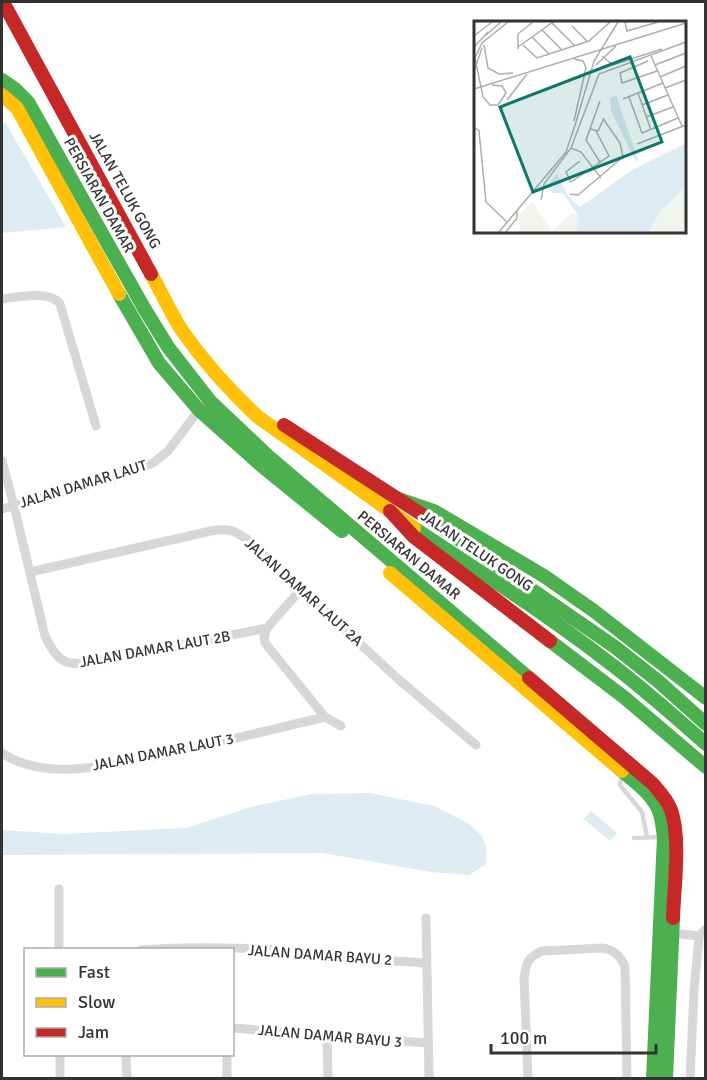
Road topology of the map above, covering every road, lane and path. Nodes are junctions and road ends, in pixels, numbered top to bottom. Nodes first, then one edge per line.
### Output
1 (3, 2) edge
2 (2, 80) edge
3 (2, 95) edge
4 (2, 299) edge
5 (228, 387) junction
6 (210, 401) junction
7 (198, 410) junction
8 (96, 426) dead end
9 (2, 460) edge
10 (399, 500) junction
11 (14, 506) junction
12 (2, 509) edge
13 (390, 511) junction
14 (30, 572) junction
15 (302, 588) junction
16 (267, 628) junction
17 (705, 698) edge
18 (325, 717) junction
19 (705, 724) edge
20 (341, 726) dead end
21 (705, 744) edge
22 (476, 745) dead end
23 (2, 753) edge
24 (705, 767) edge
25 (625, 774) junction
26 (647, 837) junction
27 (664, 837) junction
28 (634, 838) dead end
29 (59, 889) dead end
30 (426, 918) dead end
31 (672, 933) junction
32 (703, 934) edge
33 (58, 948) edge
34 (184, 948) edge
35 (426, 963) junction
36 (234, 1028) edge
37 (327, 1035) junction
38 (428, 1043) junction
39 (60, 1056) edge
40 (126, 1056) edge
41 (227, 1056) edge
42 (60, 1078) edge
43 (127, 1078) edge
44 (227, 1078) edge
45 (328, 1078) edge
46 (429, 1078) edge
47 (528, 1078) edge
48 (627, 1078) edge
49 (653, 1078) edge
50 (666, 1078) edge
51 (690, 1078) edge

1 - 5 street, JALAN TELUK GONG
2 - 6 street, PERSIARAN DAMAR
3 - 7 street, PERSIARAN DAMAR
4 - 8 street
5 - 10 street, JALAN TELUK GONG
5 - 13 street, JALAN TELUK GONG
6 - 7 street, JALAN DAMAR LAUT
6 - 31 street, PERSIARAN DAMAR
7 - 11 street, JALAN DAMAR LAUT
7 - 25 street, PERSIARAN DAMAR
9 - 11 street, JALAN DAMAR LAUT 2B
10 - 17 street
10 - 19 street, JALAN TELUK GONG
11 - 12 street, JALAN DAMAR LAUT
11 - 14 street, JALAN DAMAR LAUT 2B
13 - 21 street, JALAN TELUK GONG
13 - 24 street
14 - 15 street, JALAN DAMAR LAUT 2A
14 - 16 street, JALAN DAMAR LAUT 2B
15 - 16 street
15 - 22 street, JALAN DAMAR LAUT 2A
16 - 18 street
18 - 20 street
18 - 23 street, JALAN DAMAR LAUT 3
25 - 26 lane
25 - 27 street, PERSIARAN DAMAR
26 - 27 lane
26 - 28 lane
27 - 49 street, PERSIARAN DAMAR
29 - 33 street
30 - 35 street
31 - 32 street
31 - 50 street, PERSIARAN DAMAR
32 - 51 street
34 - 35 street, JALAN DAMAR BAYU 2
35 - 38 street
36 - 37 street, JALAN DAMAR BAYU 3
37 - 38 street, JALAN DAMAR BAYU 3
37 - 45 street
38 - 46 street
39 - 42 street
40 - 43 street
41 - 44 street
47 - 48 street

